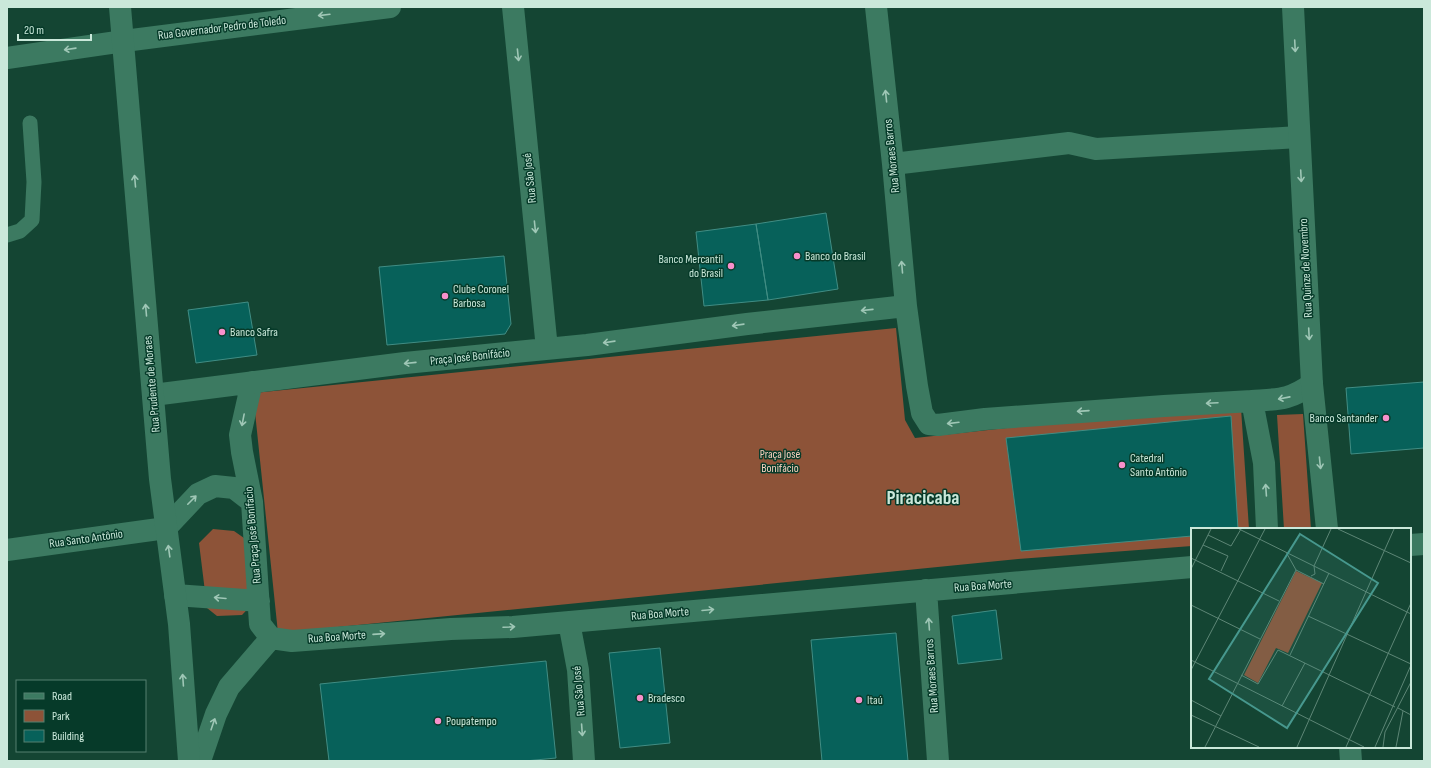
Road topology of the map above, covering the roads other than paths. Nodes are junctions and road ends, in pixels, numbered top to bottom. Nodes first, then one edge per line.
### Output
1 (120, 7) edge
2 (390, 7) edge
3 (514, 7) edge
4 (876, 7) edge
5 (1293, 7) edge
6 (124, 41) junction
7 (7, 58) edge
8 (30, 123) dead end
9 (1299, 137) junction
10 (893, 164) junction
11 (7, 235) edge
12 (906, 306) junction
13 (547, 349) junction
14 (252, 382) junction
15 (1312, 384) junction
16 (153, 395) junction
17 (1252, 401) junction
18 (252, 502) junction
19 (166, 528) junction
20 (1267, 528) edge
21 (1327, 528) edge
22 (1424, 544) edge
23 (1411, 545) edge
24 (7, 550) edge
25 (1191, 568) edge
26 (926, 590) junction
27 (175, 595) junction
28 (259, 601) junction
29 (569, 622) junction
30 (271, 638) junction
31 (1350, 748) edge
32 (189, 761) edge
33 (200, 761) edge
34 (584, 761) edge
35 (938, 761) edge
36 (1351, 761) edge

1 - 6 street, Rua Prudente de Moraes
2 -> 6 street, Rua Governador Pedro de Toledo
3 -> 13 street, Rua São José
10 -> 4 street, Rua Moraes Barros
5 -> 9 street, Rua Quinze de Novembro
6 -> 7 street, Rua Governador Pedro de Toledo
16 -> 6 street, Rua Prudente de Moraes
8 - 11 lane
9 - 10 street
9 -> 15 street, Rua Quinze de Novembro
12 -> 10 street, Rua Moraes Barros
12 -> 13 street, Praça José Bonifácio
17 -> 12 street, Rua Moraes Barros
13 -> 14 street, Praça José Bonifácio
14 - 16 street, Praça José Bonifácio
14 -> 18 street, Rua Praça José Bonifacio
15 -> 17 street
15 -> 21 street, Rua Quinze de Novembro
16 - 19 street, Rua Prudente de Moraes
20 -> 17 street
19 -> 18 street
18 - 28 street, Rua Praça José Bonifacio
19 - 24 street, Rua Santo Antônio
27 -> 19 street, Rua Prudente de Moraes
22 - 23 street
25 - 26 street, Rua Boa Morte
29 -> 26 street, Rua Boa Morte
35 -> 26 street, Rua Moraes Barros
28 -> 27 street
32 -> 27 street, Rua Prudente de Moraes
28 - 30 street, Rua Praça José Bonifacio
30 -> 29 street, Rua Boa Morte
29 -> 34 street, Rua São José
33 -> 30 street
31 - 36 street

